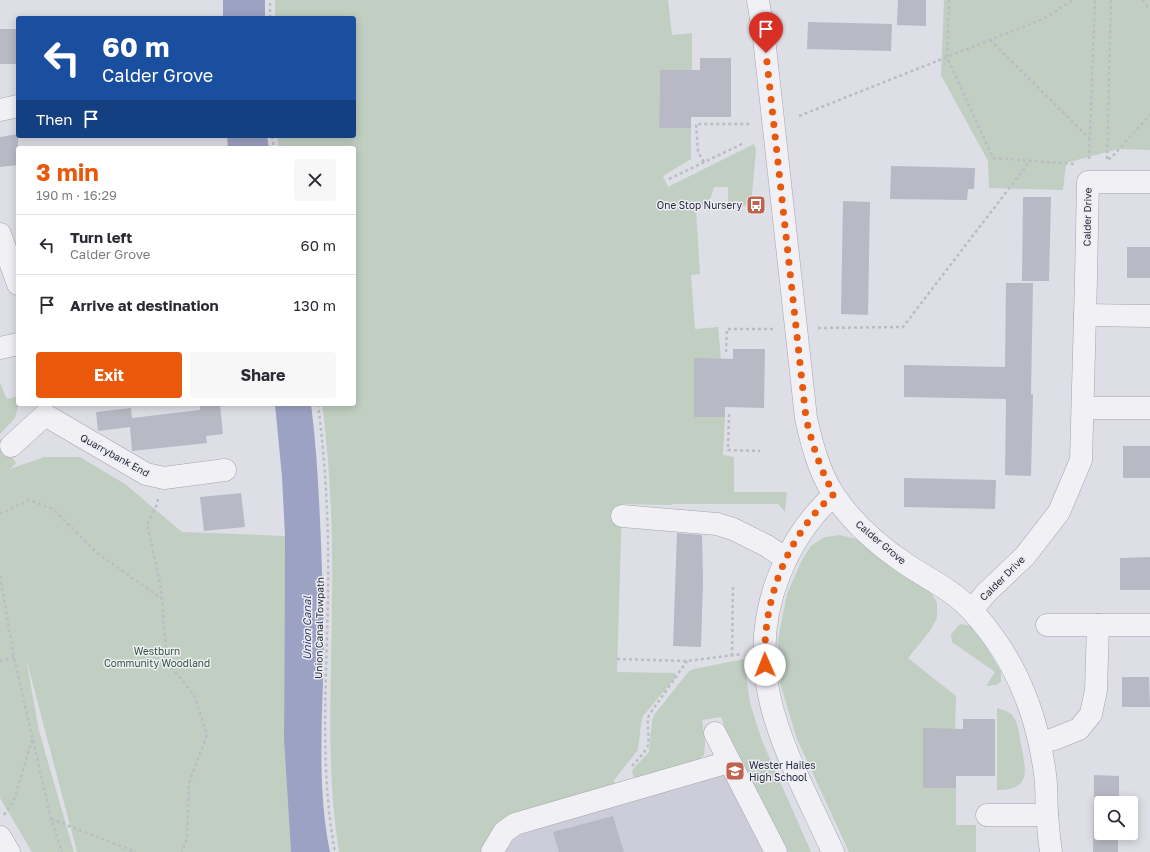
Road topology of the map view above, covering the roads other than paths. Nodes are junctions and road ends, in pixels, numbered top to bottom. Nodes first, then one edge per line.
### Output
1 (758, 0) edge
2 (16, 106) edge
3 (0, 110) edge
4 (1150, 182) edge
5 (0, 234) edge
6 (16, 278) edge
7 (1084, 315) junction
8 (1150, 316) edge
9 (16, 344) edge
10 (0, 348) edge
11 (1083, 408) junction
12 (1150, 408) edge
13 (44, 410) edge
14 (11, 446) dead end
15 (225, 470) dead end
16 (834, 494) junction
17 (622, 516) dead end
18 (786, 559) junction
19 (972, 610) junction
20 (1047, 625) dead end
21 (1098, 625) junction
22 (1150, 625) edge
23 (715, 733) dead end
24 (1040, 743) junction
25 (730, 762) junction
26 (987, 815) dead end
27 (1047, 815) junction
28 (0, 838) edge
29 (9, 852) edge
30 (492, 852) edge
31 (776, 852) edge
32 (833, 852) edge
33 (1051, 852) edge

1 - 16 street, Calder Grove
2 - 3 street
4 - 7 street, Calder Drive
5 - 6 street
7 - 8 street
7 - 11 street, Calder Drive
9 - 10 street
11 - 12 street
11 - 19 street, Calder Drive
13 - 14 street
13 - 15 street, Quarrybank End
16 - 18 street
16 - 19 street, Calder Grove
17 - 18 street
18 - 32 street
19 - 24 street, Calder Drive
20 - 21 street
21 - 22 street
21 - 24 street
23 - 25 street
24 - 27 street, Calder Drive
25 - 30 street
25 - 31 street
26 - 27 street
27 - 33 street, Calder Drive
28 - 29 street

